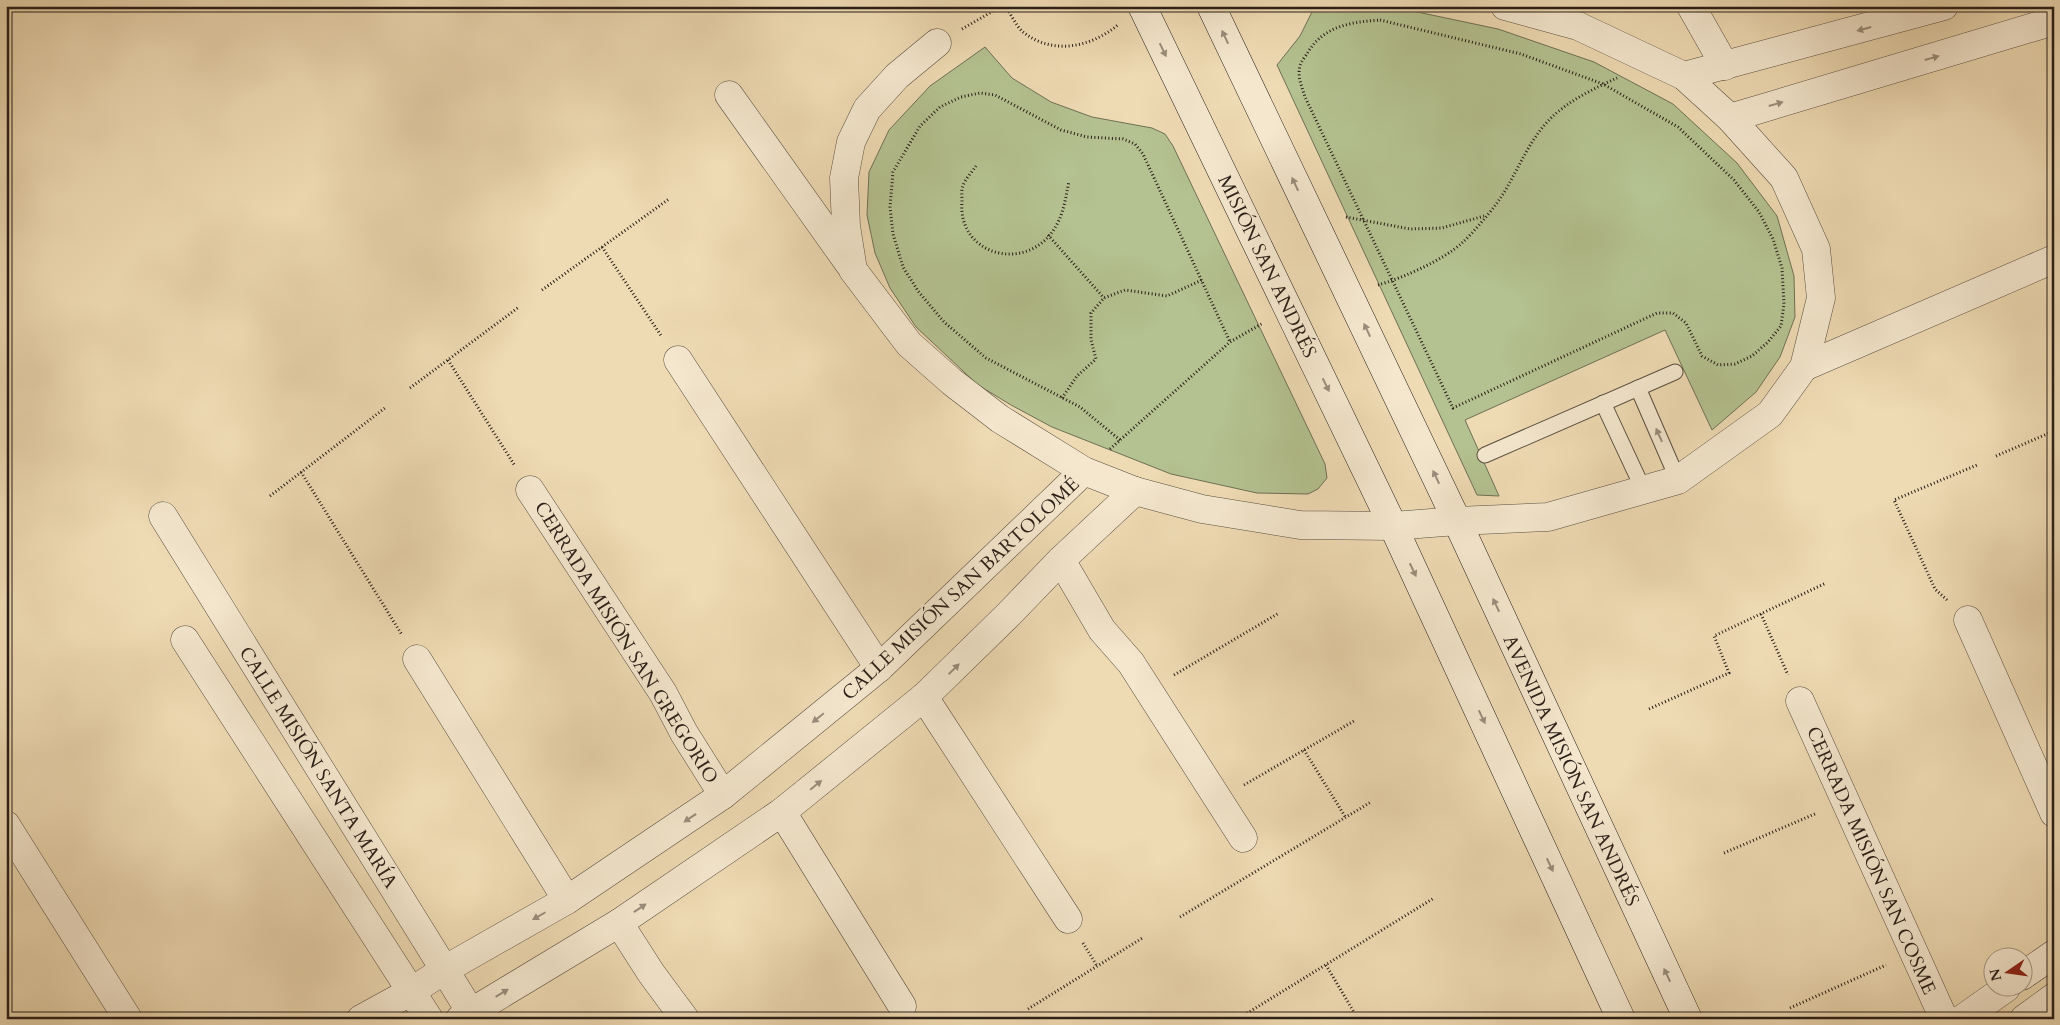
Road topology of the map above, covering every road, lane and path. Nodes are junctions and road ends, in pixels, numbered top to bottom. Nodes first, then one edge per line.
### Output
1 (1004, 6) edge
2 (1211, 6) edge
3 (1505, 6) edge
4 (1691, 6) edge
5 (1944, 6) edge
6 (1134, 12) edge
7 (1899, 12) edge
8 (2054, 21) edge
9 (937, 43) joint
10 (1725, 66) junction
11 (1684, 76) junction
12 (729, 95) dead end
13 (1730, 118) junction
14 (976, 166) dead end
15 (1069, 182) dead end
16 (669, 199) dead end
17 (1306, 209) junction
18 (1485, 216) dead end
19 (1364, 221) junction
20 (1048, 235) junction
21 (602, 247) junction
22 (2054, 259) edge
23 (853, 270) junction
24 (1202, 280) junction
25 (542, 290) dead end
26 (1104, 298) junction
27 (519, 307) dead end
28 (1230, 342) dead end
29 (448, 360) junction
30 (678, 360) joint
31 (1804, 367) junction
32 (1675, 372) dead end
33 (410, 388) dead end
34 (1638, 388) junction
35 (1062, 398) junction
36 (1604, 403) junction
37 (385, 408) dead end
38 (2054, 431) edge
39 (1120, 440) dead end
40 (1485, 455) dead end
41 (1996, 456) dead end
42 (1977, 465) dead end
43 (1084, 471) junction
44 (301, 472) junction
45 (1678, 480) junction
46 (530, 490) joint
47 (1136, 491) junction
48 (1644, 491) junction
49 (270, 496) dead end
50 (163, 516) dead end
51 (1457, 521) junction
52 (1393, 526) junction
53 (1061, 560) junction
54 (1826, 583) dead end
55 (1279, 613) dead end
56 (1761, 614) junction
57 (1968, 620) joint
58 (185, 640) dead end
59 (417, 659) joint
60 (879, 668) junction
61 (1148, 690) junction
62 (924, 697) junction
63 (1800, 701) joint
64 (1649, 709) dead end
65 (1354, 721) dead end
66 (1304, 750) junction
67 (723, 795) junction
68 (1218, 800) junction
69 (1845, 800) junction
70 (1371, 802) dead end
71 (782, 812) junction
72 (2054, 813) edge
73 (1346, 818) junction
74 (6, 825) edge
75 (1243, 838) dead end
76 (1724, 853) dead end
77 (1434, 898) dead end
78 (567, 900) junction
79 (1180, 917) dead end
80 (1068, 919) dead end
81 (618, 923) junction
82 (1144, 938) dead end
83 (1914, 952) junction
84 (2054, 954) edge
85 (1326, 965) junction
86 (2032, 969) edge
87 (444, 970) junction
88 (412, 991) junction
89 (2054, 997) edge
90 (1992, 998) edge
91 (902, 1006) dead end
92 (1790, 1008) dead end
93 (1028, 1009) dead end
94 (469, 1016) edge
95 (1241, 1017) dead end
96 (128, 1019) edge
97 (361, 1019) edge
98 (430, 1019) edge
99 (685, 1019) edge
100 (1358, 1019) edge
101 (1621, 1019) edge
102 (1688, 1019) edge
103 (1944, 1019) edge
104 (1962, 1019) edge
105 (2024, 1019) edge

1 - 6 path
1 - 9 path
17 -> 2 street
3 - 11 street
4 - 10 street
5 - 7 street
6 -> 52 street, MISIÓN SAN ANDRÉS
7 -> 10 street
13 -> 8 street
9 - 23 street
10 - 11 street
11 - 13 street
12 - 23 street
13 - 31 street
14 - 20 path
15 - 20 path
16 - 21 path
17 - 19 path
51 -> 17 street
18 - 19 path
19 - 19 path
20 - 26 path
21 - 25 path
21 - 30 path
22 - 31 street
23 - 43 street
24 - 26 path
24 - 28 path
24 - 35 path
26 - 35 path
27 - 29 path
29 - 33 path
29 - 46 path
30 - 60 street
31 - 45 street
32 - 34 lane
34 - 36 lane
45 -> 34 lane
35 - 39 path
36 - 40 lane
36 - 48 lane
37 - 44 path
38 - 41 path
42 - 57 path
43 - 47 street
43 - 60 street, CALLE MISIÓN SAN BARTOLOMÉ
44 - 49 path
44 - 59 path
45 - 48 street
46 - 67 street, CERRADA MISIÓN SAN GREGORIO
47 - 52 street
47 - 53 street
48 - 51 street
50 - 87 street, CALLE MISIÓN SANTA MARÍA
51 - 52 street
102 -> 51 street, AVENIDA MISIÓN SAN ANDRÉS
52 -> 101 street
53 - 61 street
62 -> 53 street
54 - 56 path
55 - 61 path
56 - 63 path
56 - 64 path
57 - 72 street
58 - 88 street
59 - 78 street
60 -> 67 street, CALLE MISIÓN SAN BARTOLOMÉ
61 - 68 street
71 -> 62 street
62 - 80 street
63 - 69 street, CERRADA MISIÓN SAN COSME
65 - 66 path
66 - 68 path
66 - 73 path
67 -> 78 street, CALLE MISIÓN SAN BARTOLOMÉ
68 - 75 street
69 - 76 path
69 - 83 street, CERRADA MISIÓN SAN COSME
70 - 73 path
81 -> 71 street
71 - 91 street
73 - 79 path
74 - 96 street
77 - 85 path
78 -> 87 street, CALLE MISIÓN SAN BARTOLOMÉ
94 -> 81 street
81 - 99 street
82 - 93 path
83 - 92 path
83 - 103 street, CERRADA MISIÓN SAN COSME
84 - 86 street
85 - 95 path
85 - 100 path
87 - 88 street, CALLE MISIÓN SAN BARTOLOMÉ
87 - 94 street, CALLE MISIÓN SANTA MARÍA
88 - 97 street, CALLE MISIÓN SAN BARTOLOMÉ
88 - 98 street
89 - 105 street
90 - 104 street

